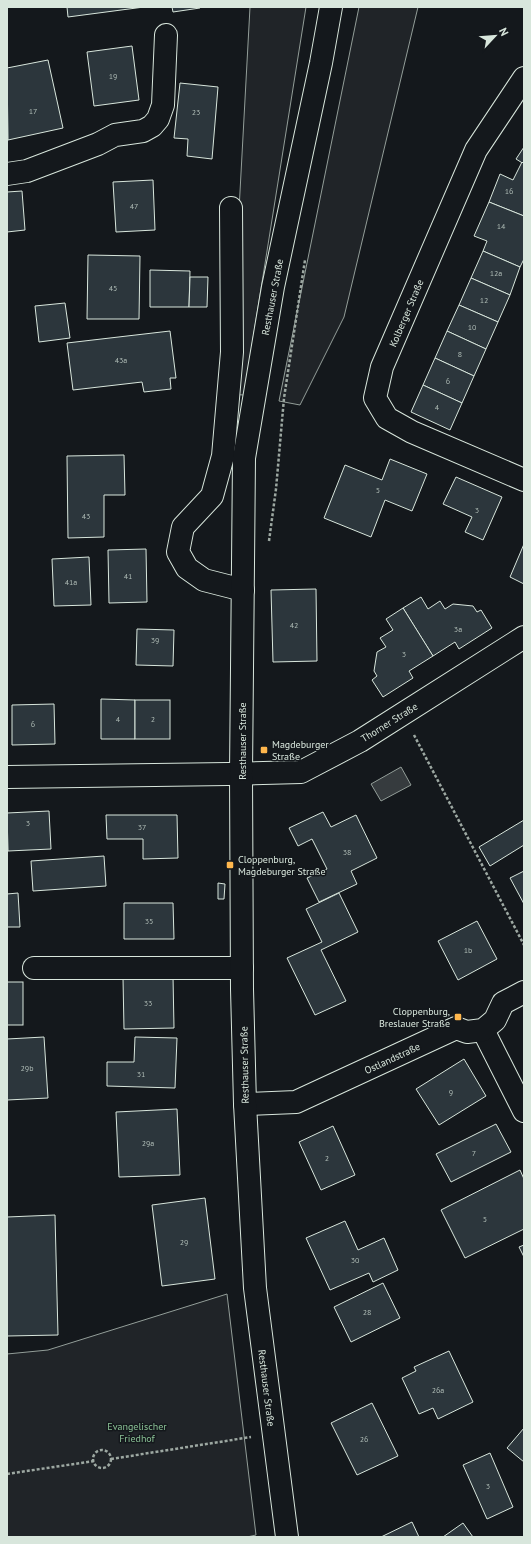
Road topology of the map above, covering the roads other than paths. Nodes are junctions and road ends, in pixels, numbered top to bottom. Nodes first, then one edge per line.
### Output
1 (331, 7) edge
2 (166, 36) dead end
3 (524, 78) edge
4 (7, 174) edge
5 (231, 208) dead end
6 (524, 480) edge
7 (243, 590) junction
8 (524, 637) edge
9 (242, 774) junction
10 (7, 777) edge
11 (34, 968) dead end
12 (242, 968) junction
13 (524, 992) edge
14 (483, 1030) junction
15 (245, 1104) junction
16 (524, 1111) edge
17 (287, 1537) edge

1 - 7 street, Resthauser Straße
2 - 4 street
3 - 6 street, Kolberger Straße
5 - 7 street
7 - 9 street, Resthauser Straße
8 - 9 street, Thorner Straße
9 - 10 street
9 - 12 street, Resthauser Straße
11 - 12 street
12 - 15 street, Resthauser Straße
13 - 14 street
14 - 15 street, Ostlandstraße
14 - 16 street
15 - 17 street, Resthauser Straße

